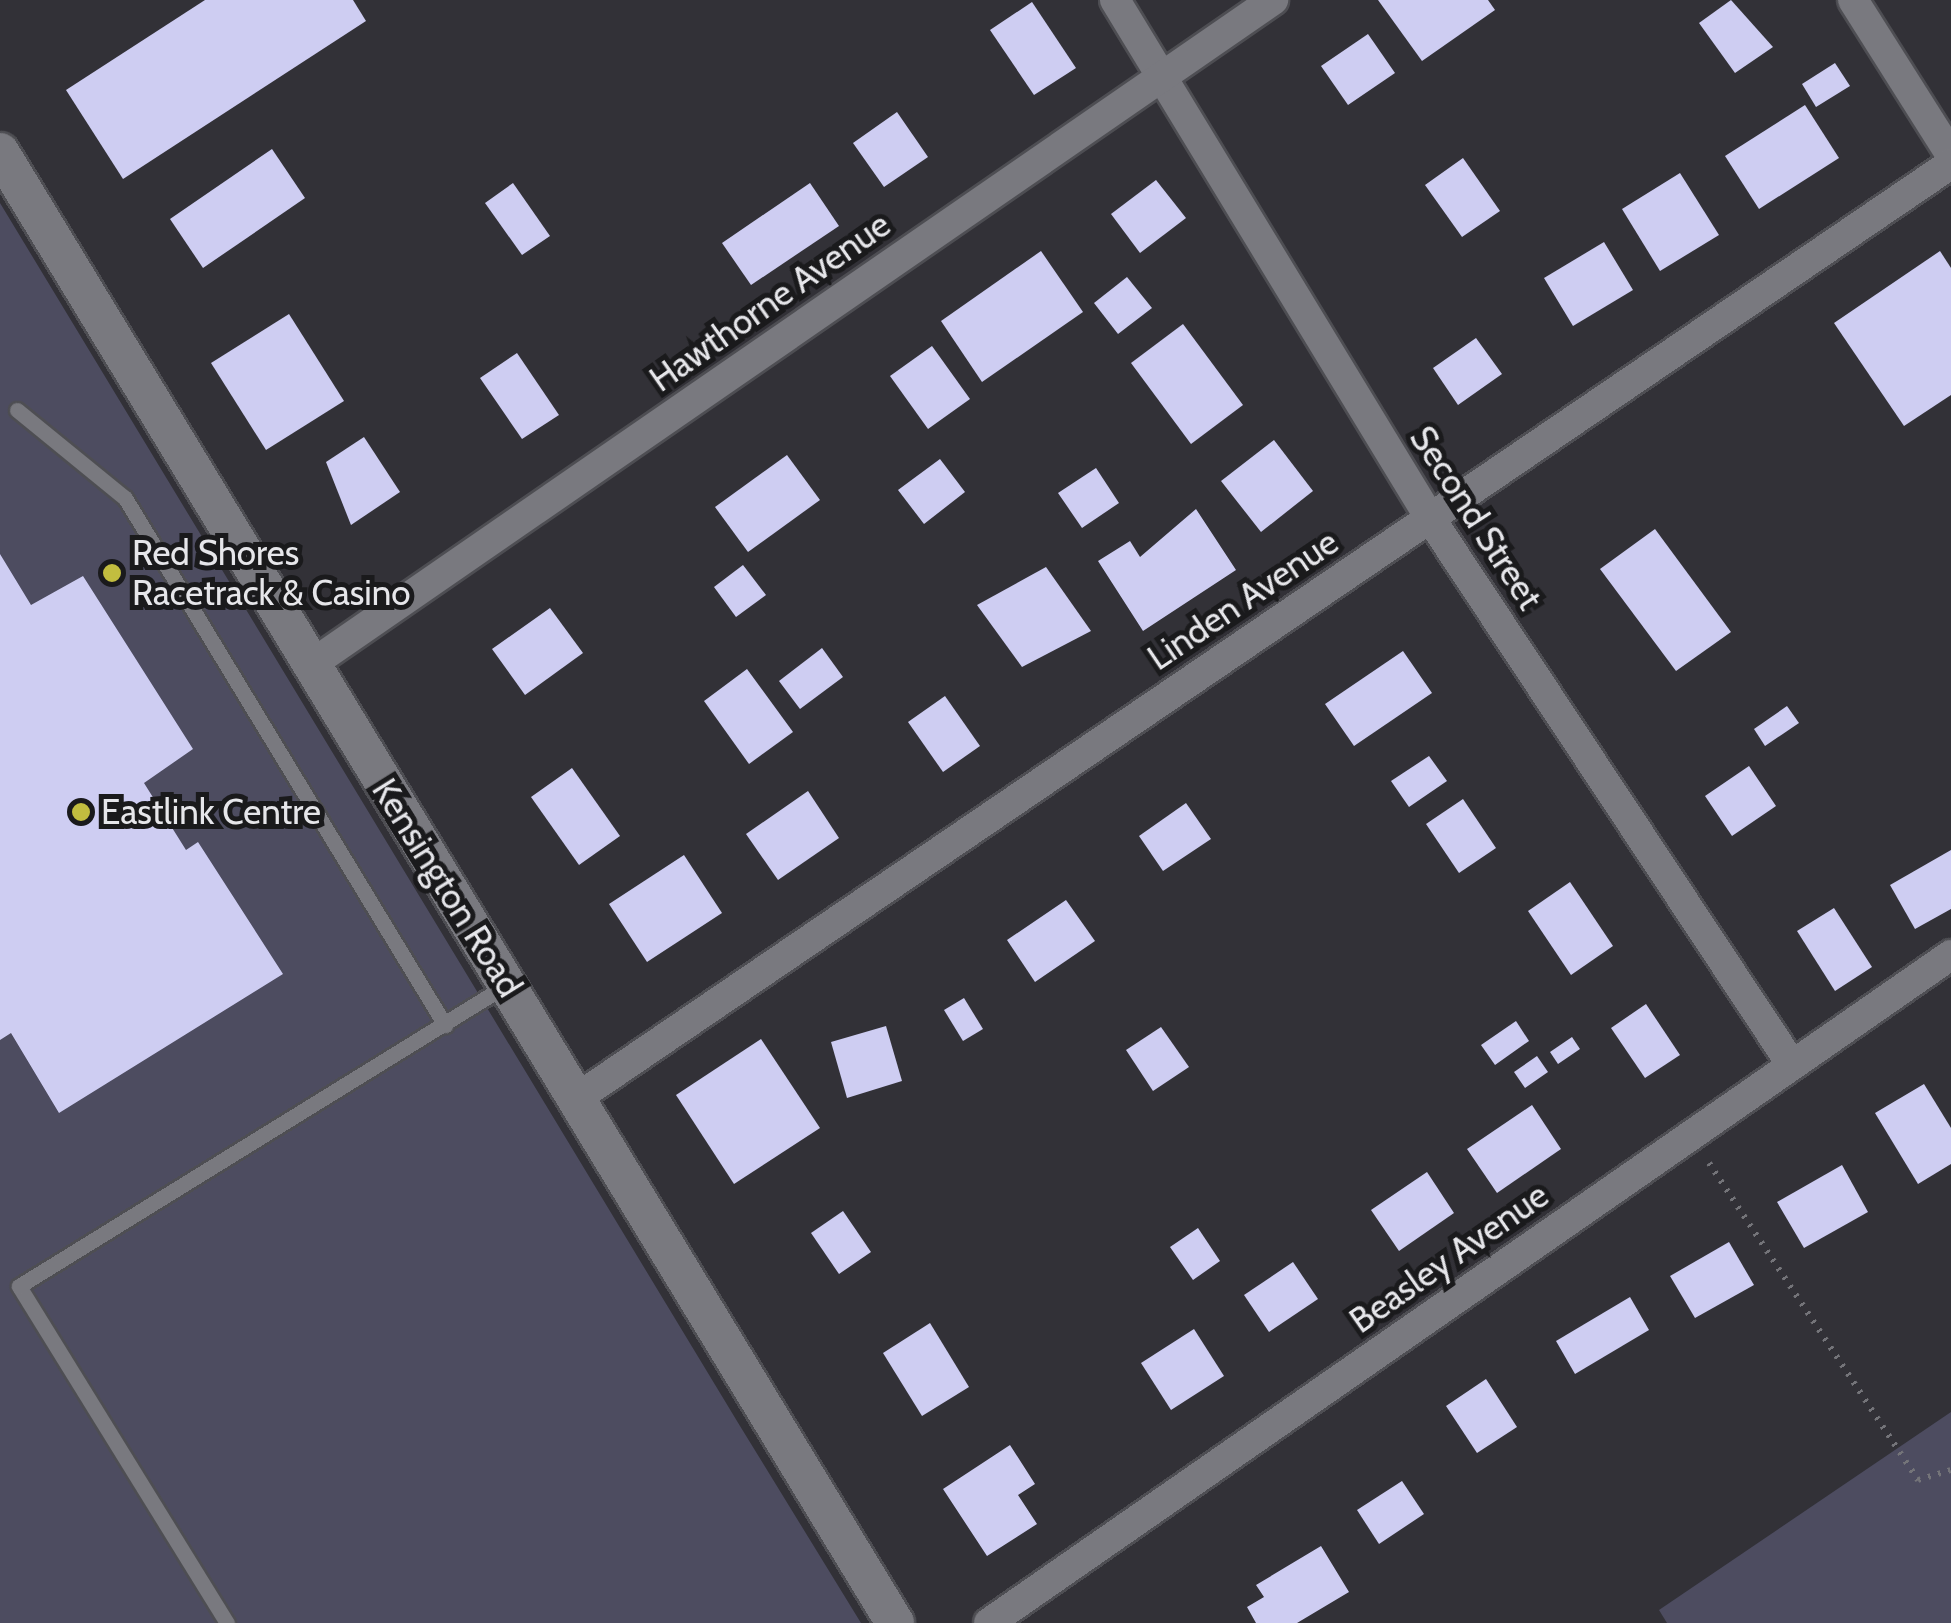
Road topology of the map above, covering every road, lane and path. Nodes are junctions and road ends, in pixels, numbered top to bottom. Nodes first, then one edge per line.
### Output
1 (1115, 0) edge
2 (1274, 0) edge
3 (1853, 0) edge
4 (1164, 75) junction
5 (0, 152) edge
6 (1951, 155) edge
7 (1951, 164) edge
8 (17, 410) dead end
9 (1430, 518) junction
10 (309, 666) junction
11 (1951, 955) edge
12 (508, 984) junction
13 (445, 1025) junction
14 (1792, 1065) junction
15 (576, 1098) junction
16 (1691, 1136) junction
17 (1951, 1470) edge
18 (227, 1623) edge
19 (896, 1623) edge
20 (989, 1623) edge

1 - 4 street, Second Street
2 - 4 street, Hawthorne Avenue
3 - 6 street
4 - 9 street, Second Street
4 - 10 street, Hawthorne Avenue
5 - 10 street, Kensington Road
7 - 9 street, Linden Avenue
8 - 13 lane
9 - 14 street, Second Street
9 - 15 street, Linden Avenue
10 - 12 street, Kensington Road
11 - 14 street, Beasley Avenue
12 - 13 lane
12 - 15 street, Kensington Road
13 - 18 lane
14 - 16 street, Beasley Avenue
15 - 19 street, Kensington Road
16 - 17 path
16 - 20 street, Beasley Avenue

